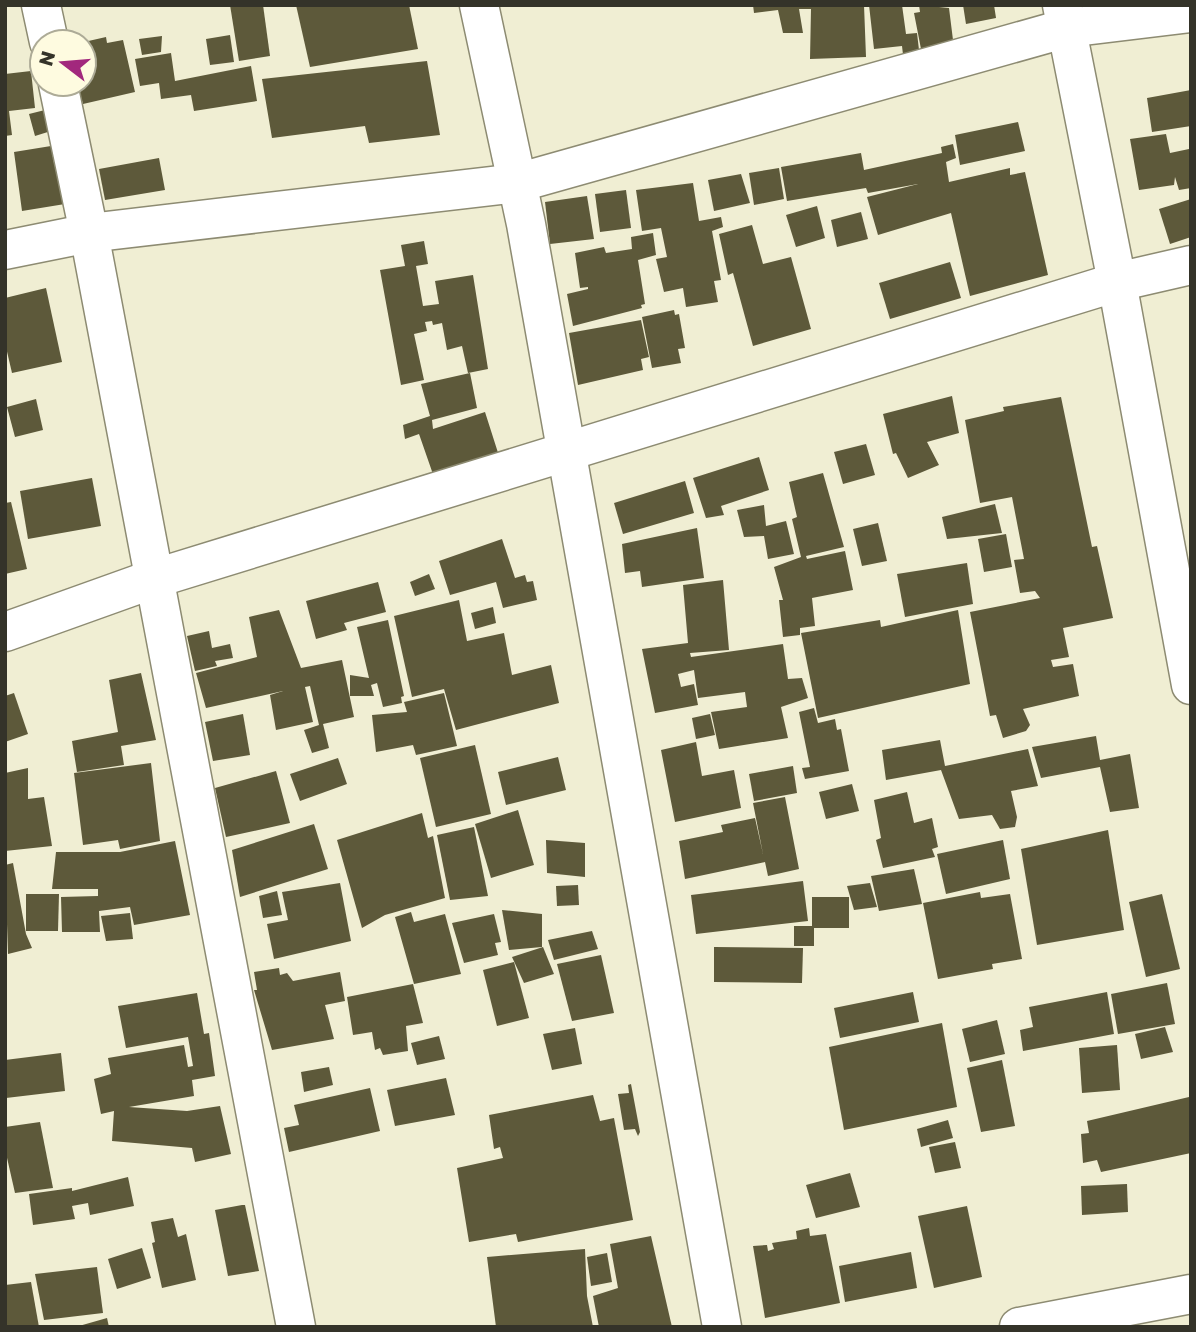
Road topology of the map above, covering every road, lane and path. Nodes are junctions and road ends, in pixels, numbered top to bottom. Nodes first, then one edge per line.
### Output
1 (41, 5) edge
2 (479, 5) edge
3 (1191, 13) edge
4 (1064, 17) edge
5 (46, 28) edge
6 (61, 98) edge
7 (517, 183) junction
8 (89, 233) junction
9 (5, 250) edge
10 (1191, 265) edge
11 (1117, 282) junction
12 (566, 453) junction
13 (153, 579) junction
14 (5, 632) edge
15 (1191, 685) edge
16 (1191, 1294) edge
17 (296, 1327) edge
18 (722, 1327) edge
19 (1019, 1327) edge

1 - 5 street
2 - 7 street
3 - 4 street
4 - 7 street
4 - 11 street
6 - 8 street
7 - 8 street
7 - 12 street
8 - 9 street
8 - 13 street
10 - 11 street
11 - 12 street
11 - 15 street
12 - 13 street
12 - 18 street
13 - 14 street
13 - 17 street
16 - 19 street

